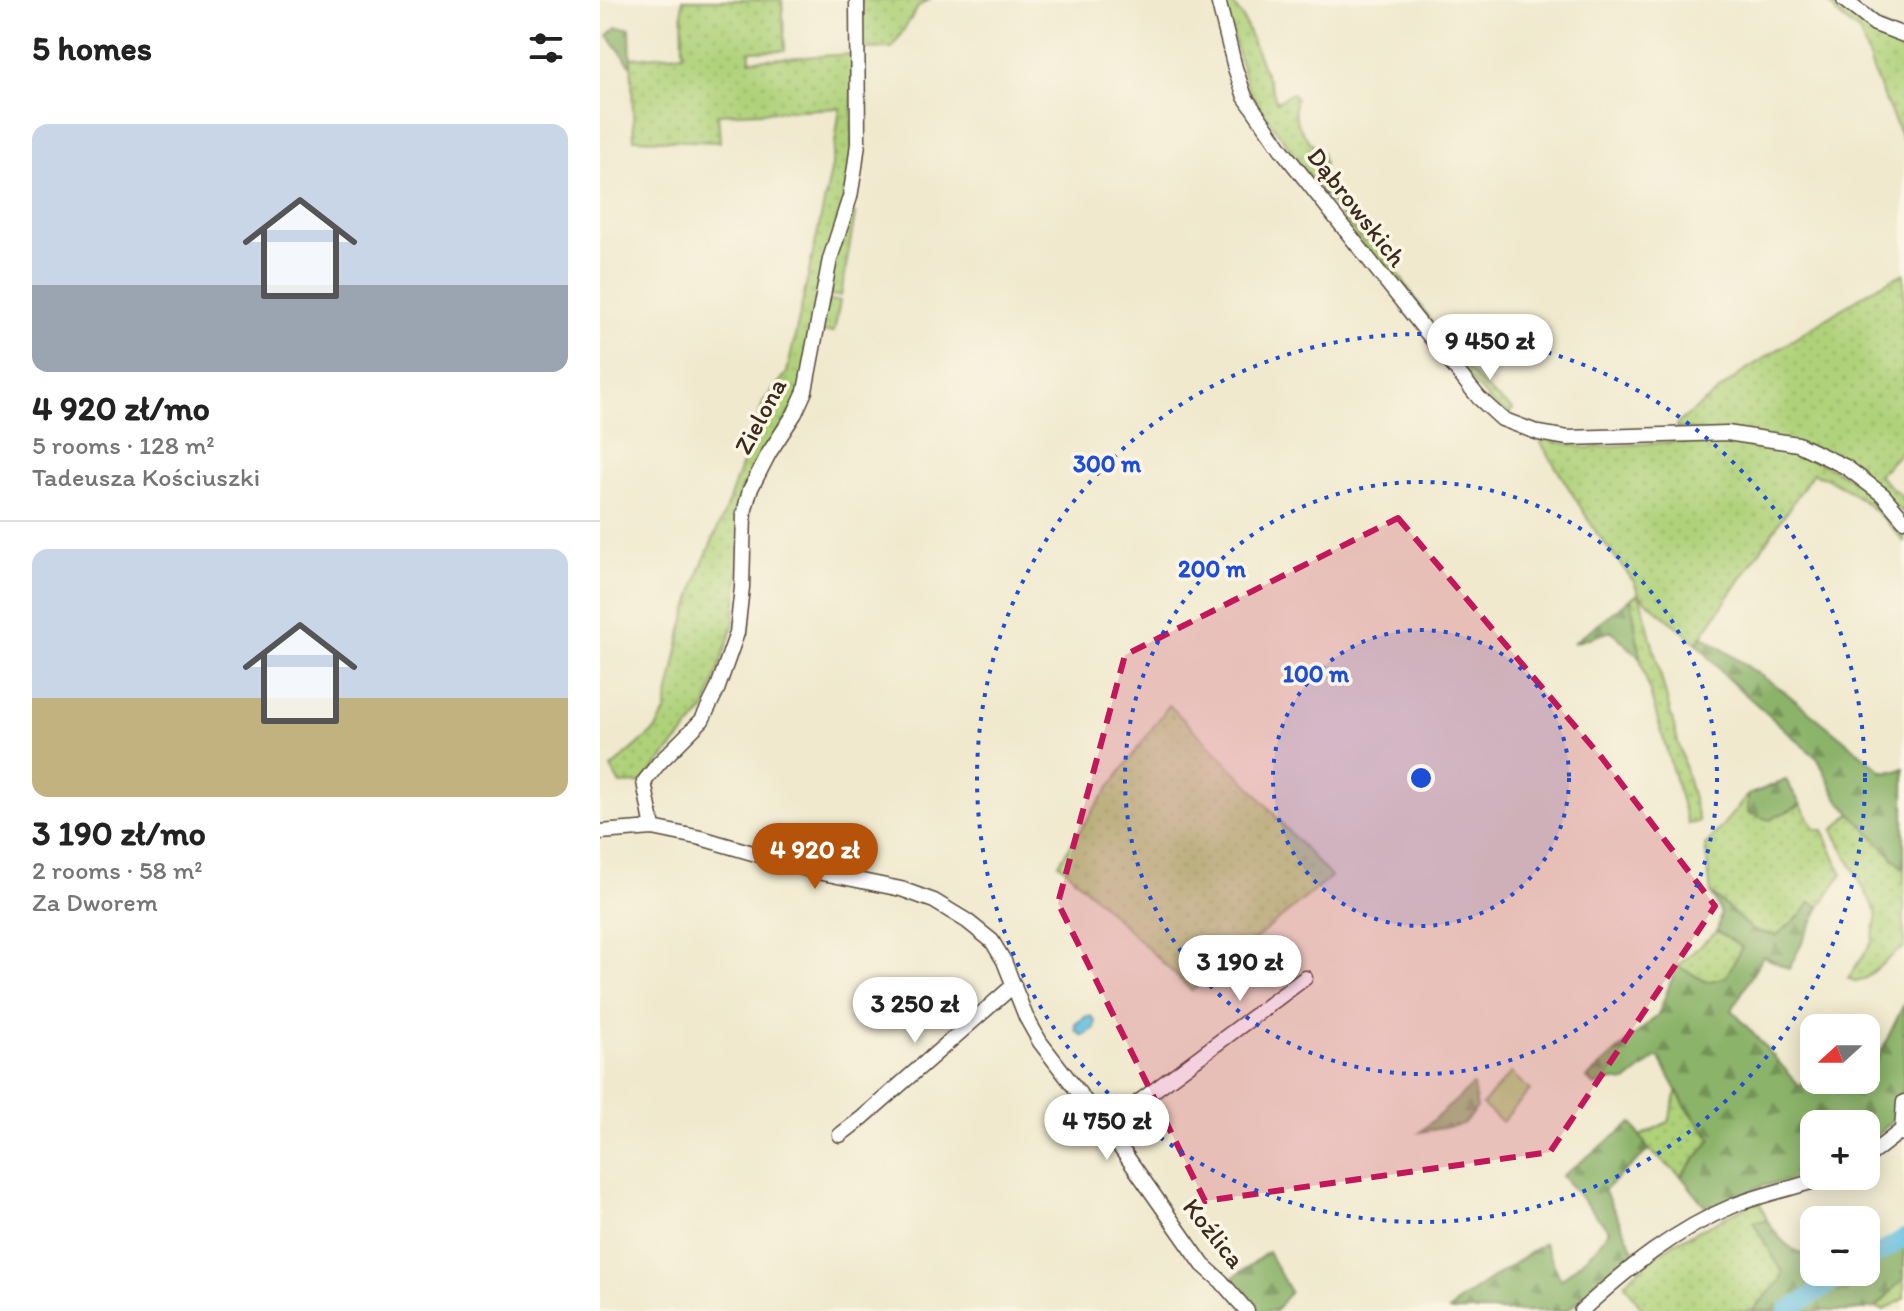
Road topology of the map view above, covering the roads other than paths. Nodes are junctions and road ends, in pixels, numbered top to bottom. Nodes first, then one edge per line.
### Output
1 (857, 0) edge
2 (1218, 0) edge
3 (1844, 0) edge
4 (1904, 35) edge
5 (1904, 520) edge
6 (653, 828) junction
7 (600, 832) edge
8 (1305, 978) dead end
9 (1014, 985) junction
10 (1904, 1102) edge
11 (1105, 1127) junction
12 (1903, 1132) edge
13 (840, 1135) dead end
14 (1880, 1148) edge
15 (1800, 1185) edge
16 (1247, 1311) edge
17 (1581, 1311) edge

1 - 6 street, Zielona
2 - 5 street, Dąbrowskich
3 - 4 street
6 - 7 street, Koźlica
6 - 9 street, Koźlica
8 - 11 street
9 - 11 street, Koźlica
9 - 13 street
10 - 12 street
11 - 16 street, Koźlica
12 - 14 street
15 - 17 street

